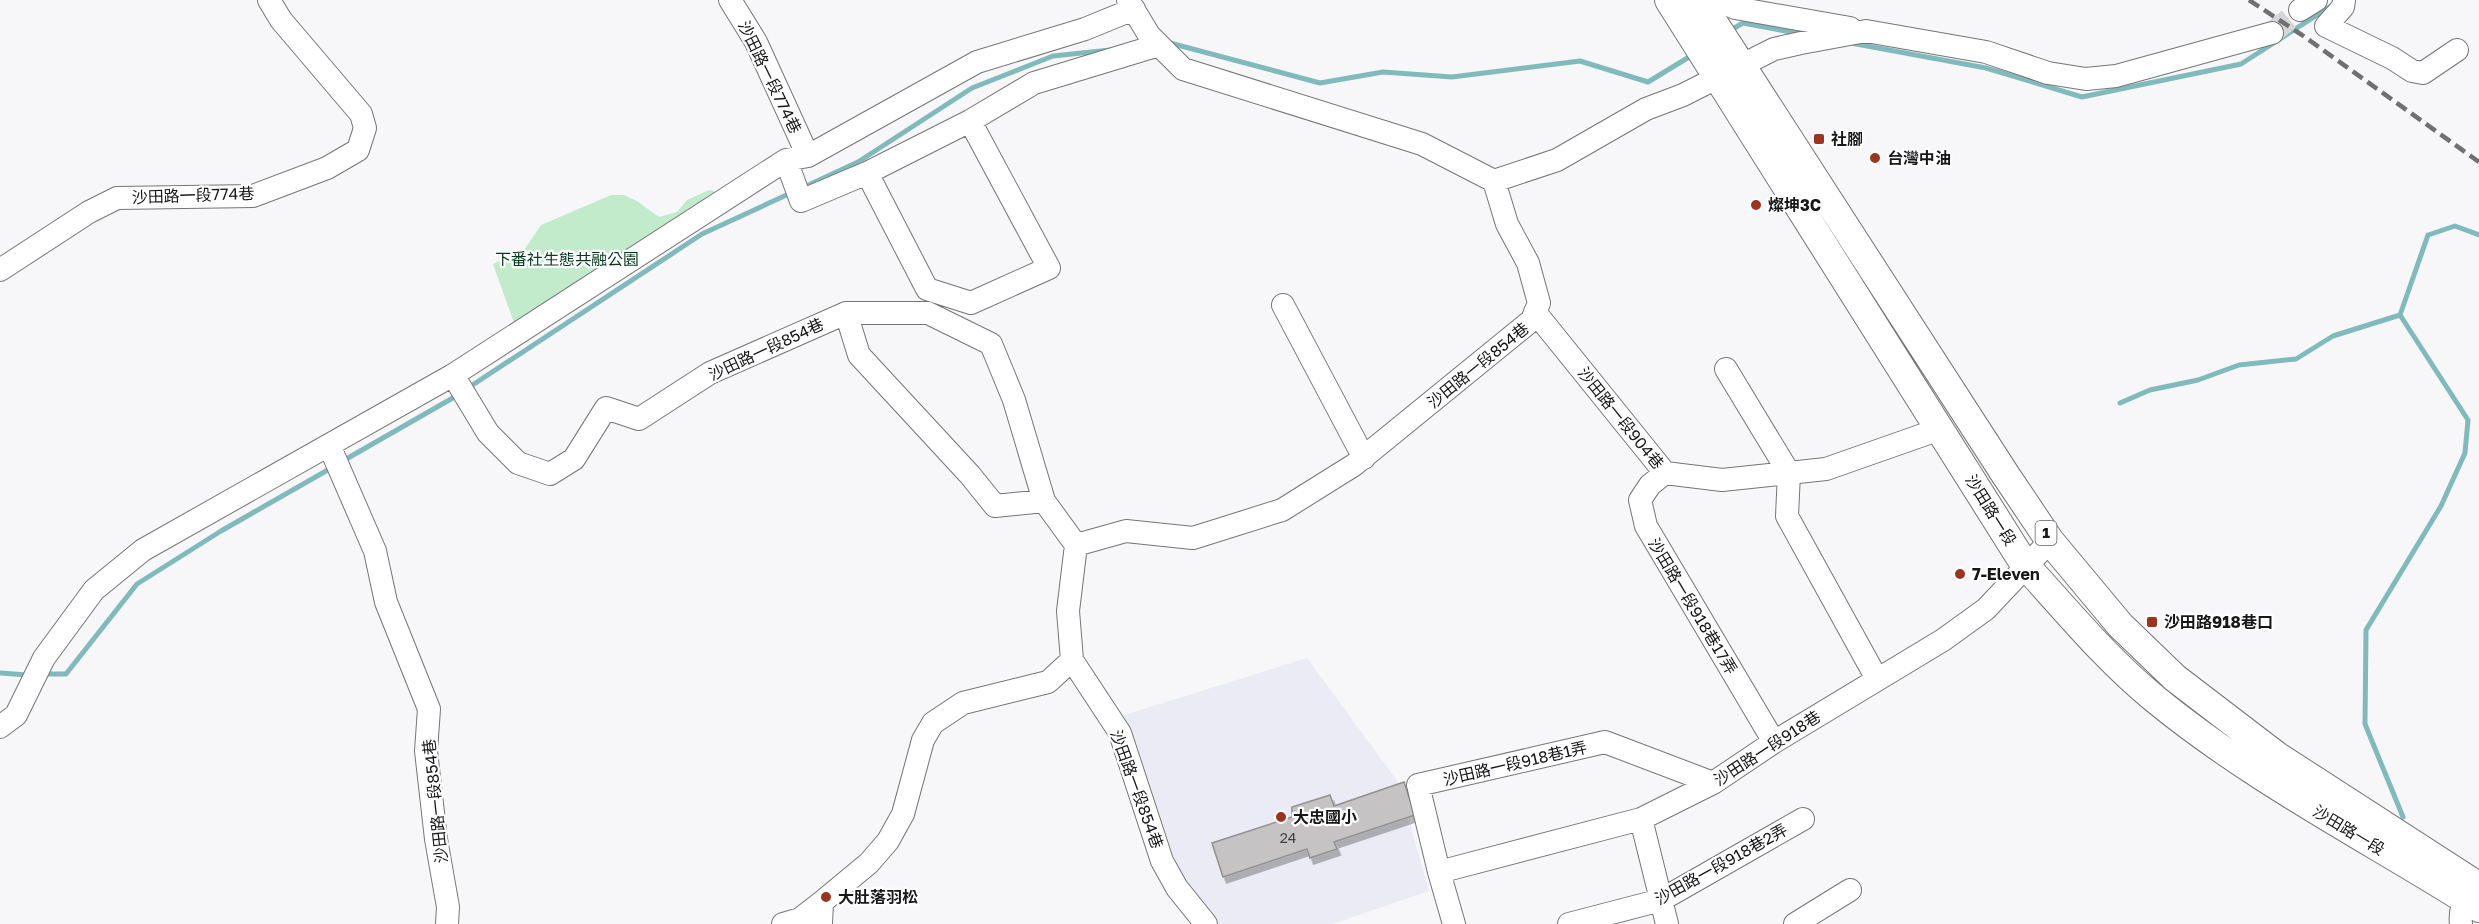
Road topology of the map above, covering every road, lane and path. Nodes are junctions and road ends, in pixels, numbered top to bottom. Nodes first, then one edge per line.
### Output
1 (269, 0) edge
2 (730, 0) edge
3 (1669, 0) edge
4 (2344, 0) edge
5 (1131, 5) edge
6 (1704, 13) edge
7 (1866, 31) junction
8 (2272, 33) tunnel mouth
9 (1159, 45) junction
10 (2457, 50) dead end
11 (1729, 72) junction
12 (970, 121) junction
13 (808, 156) junction
14 (786, 160) junction
15 (867, 173) junction
16 (1494, 181) junction
17 (0, 270) edge
18 (1283, 305) dead end
19 (1536, 312) junction
20 (846, 313) junction
21 (1726, 369) dead end
22 (453, 375) junction
23 (1940, 429) junction
24 (329, 446) junction
25 (1364, 458) junction
26 (1665, 473) junction
27 (1789, 473) junction
28 (1044, 501) junction
29 (2050, 540) junction
30 (1076, 545) junction
31 (2025, 565) junction
32 (1071, 660) junction
33 (1877, 679) junction
34 (0, 727) edge
35 (1774, 742) junction
36 (1713, 783) junction
37 (1641, 819) junction
38 (1803, 819) dead end
39 (1439, 872) junction
40 (1850, 890) dead end
41 (1661, 900) junction
42 (2472, 900) edge
43 (822, 913) edge
44 (447, 924) edge
45 (783, 924) edge
46 (1206, 924) edge
47 (1454, 924) edge
48 (1569, 924) edge
49 (1667, 924) edge
50 (1795, 924) edge

1 - 17 street, 沙田路一段774巷
2 - 13 street, 沙田路一段774巷
3 - 6 main road, 1
4 - 10 street
5 - 9 street
5 - 13 street
6 - 7 street
6 - 11 main road, 1
7 - 8 street
7 - 11 street
9 - 12 street
9 - 16 street
11 - 16 street
11 - 23 main road, 沙田路一段 / 1
11 - 29 main road, 沙田路一段 / 1
12 - 15 street
12 - 15 street
13 - 14 street
14 - 15 street
14 - 22 street
16 - 19 street, 沙田路一段854巷
18 - 25 street
19 - 25 street, 沙田路一段854巷
19 - 26 street, 沙田路一段904巷
20 - 22 street, 沙田路一段854巷
20 - 28 street, 沙田路一段854巷
20 - 28 street, 沙田路一段854巷
21 - 27 street
22 - 24 street
23 - 27 street, 沙田路一段904巷
23 - 31 main road, 沙田路一段 / 1
24 - 34 street
24 - 44 street, 沙田路一段854巷
25 - 30 street, 沙田路一段854巷
26 - 27 street, 沙田路一段904巷
26 - 35 street, 沙田路一段918巷17弄
27 - 33 street
28 - 30 street, 沙田路一段854巷
29 - 31 street, 沙田路一段918巷
29 - 42 main road, 沙田路一段 / 1
30 - 32 street
31 - 33 street, 沙田路一段918巷
31 - 42 main road, 沙田路一段 / 1
32 - 43 street
32 - 46 street, 沙田路一段854巷
33 - 35 street, 沙田路一段918巷
35 - 36 street, 沙田路一段918巷
36 - 37 street, 沙田路一段918巷
36 - 39 street, 沙田路一段918巷1弄
37 - 39 street, 沙田路一段918巷
37 - 41 street
38 - 41 street, 沙田路一段918巷2弄
39 - 47 street
40 - 50 street
41 - 48 street, 沙田路一段918巷2弄
41 - 49 street
43 - 45 street

